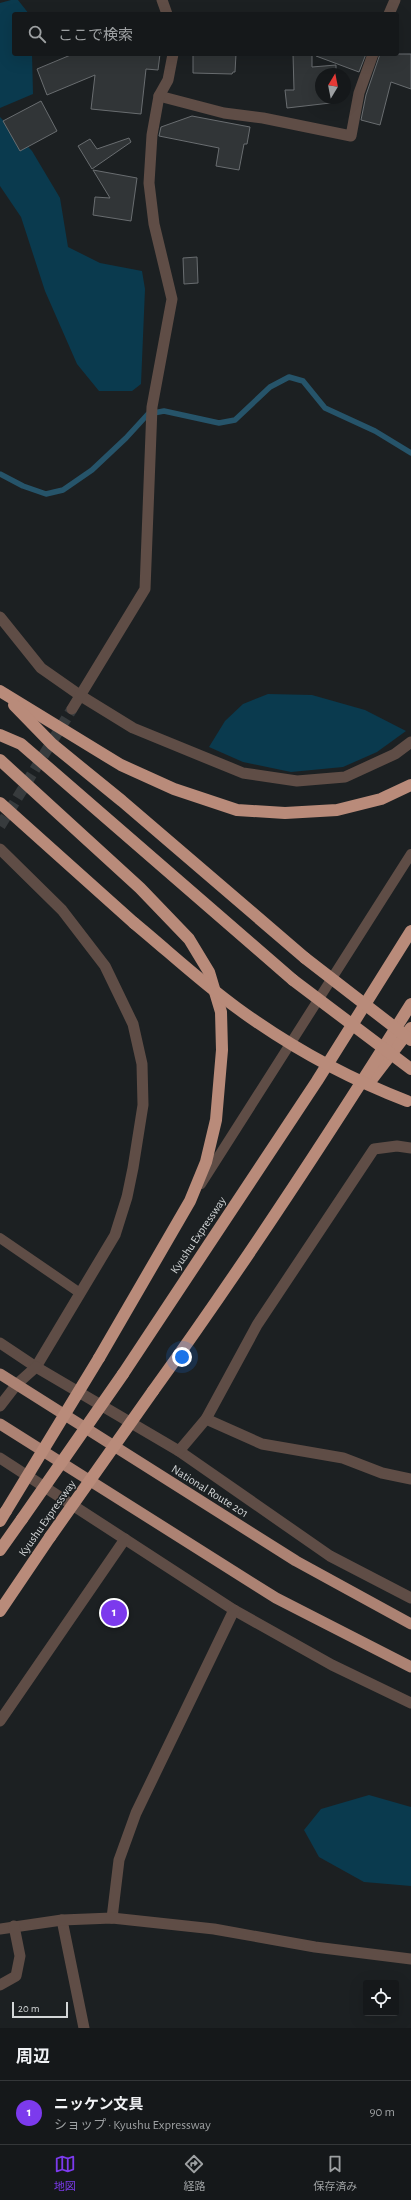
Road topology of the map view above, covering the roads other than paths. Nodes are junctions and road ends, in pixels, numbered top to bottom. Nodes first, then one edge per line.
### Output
1 (162, 0) edge
2 (395, 0) edge
3 (166, 12) edge
4 (390, 12) edge
5 (173, 56) edge
6 (372, 56) edge
7 (159, 96) junction
8 (0, 617) edge
9 (0, 691) edge
10 (81, 696) junction
11 (72, 709) tunnel mouth
12 (0, 735) edge
13 (411, 742) edge
14 (0, 760) edge
15 (411, 785) edge
16 (0, 803) edge
17 (0, 849) edge
18 (411, 854) edge
19 (411, 931) edge
20 (411, 1004) edge
21 (411, 1028) edge
22 (411, 1040) edge
23 (411, 1069) edge
24 (409, 1102) edge
25 (321, 1147) junction
26 (411, 1148) edge
27 (190, 1201) junction
28 (0, 1238) edge
29 (80, 1293) junction
30 (0, 1343) edge
31 (36, 1367) junction
32 (0, 1374) edge
33 (17, 1384) junction
34 (0, 1406) edge
35 (206, 1419) junction
36 (0, 1424) edge
37 (179, 1451) junction
38 (0, 1458) edge
39 (411, 1479) edge
40 (3, 1516) edge
41 (125, 1539) junction
42 (0, 1550) edge
43 (411, 1598) edge
44 (234, 1610) junction
45 (0, 1611) edge
46 (411, 1624) edge
47 (411, 1668) edge
48 (411, 1703) edge
49 (0, 1721) edge
50 (112, 1918) junction
51 (62, 1920) junction
52 (14, 1926) junction
53 (0, 1929) edge
54 (411, 1959) edge
55 (0, 1985) edge
56 (84, 2028) edge

1 - 3 street
2 - 4 street
5 - 7 street
6 - 7 street
7 - 10 street
8 - 10 street
9 - 15 highway
9 - 22 highway, bridge
10 - 11 street
10 - 13 street
12 - 23 highway, bridge
14 - 27 highway
16 - 24 highway, bridge
17 - 29 street
18 - 27 lane
19 - 42 highway, Kyushu Expressway, bridge
20 - 25 highway, Kyushu Expressway
21 - 25 highway
25 - 45 highway, Kyushu Expressway, bridge
26 - 35 street
27 - 40 highway, bridge
28 - 29 lane
29 - 31 street
30 - 31 street
31 - 33 street
31 - 37 street
32 - 33 highway, National Route 201
33 - 34 street
33 - 46 highway, National Route 201
35 - 37 street
35 - 39 street
36 - 47 highway
37 - 43 street
38 - 41 street
41 - 44 street
41 - 49 street
44 - 48 street
44 - 50 street
50 - 51 street
50 - 54 street
51 - 52 street
51 - 56 street
52 - 53 street
52 - 55 street

